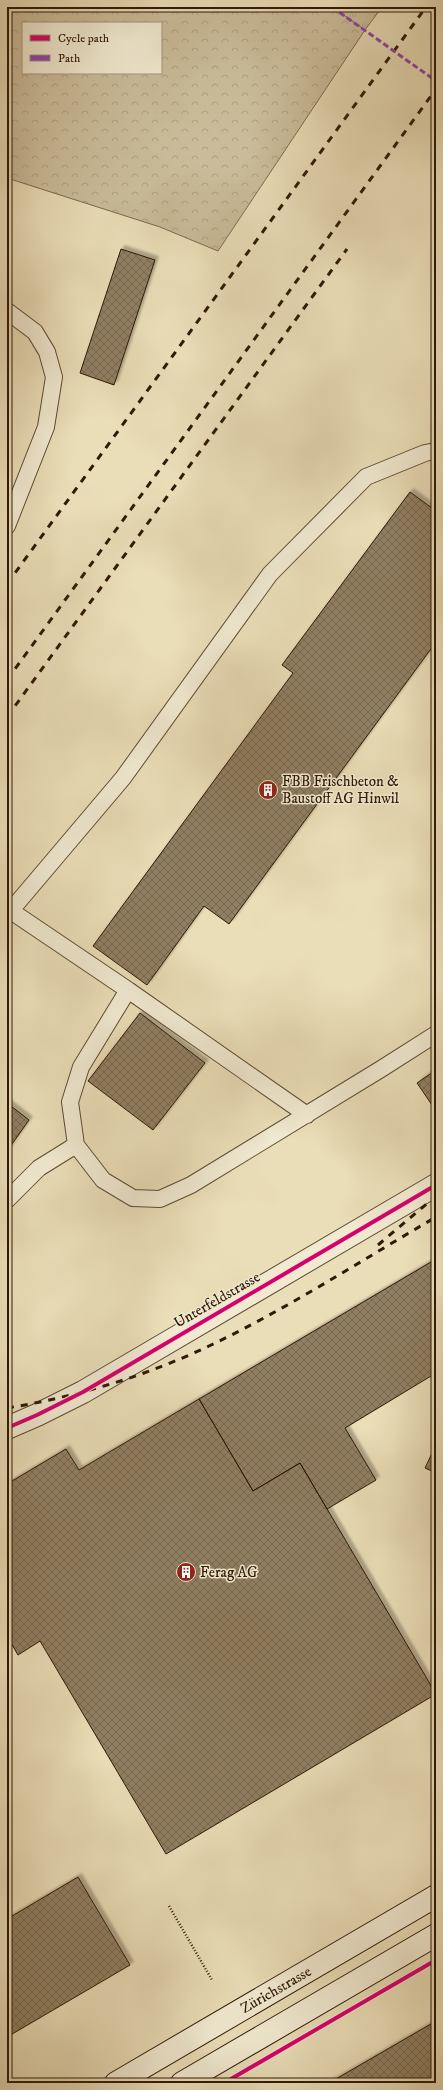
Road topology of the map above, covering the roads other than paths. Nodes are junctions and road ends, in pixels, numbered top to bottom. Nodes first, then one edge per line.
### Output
1 (7, 312) edge
2 (436, 451) edge
3 (7, 526) edge
4 (9, 913) edge
5 (128, 990) junction
6 (436, 1034) edge
7 (307, 1115) junction
8 (76, 1145) junction
9 (436, 1185) edge
10 (7, 1200) edge
11 (7, 1428) edge
12 (436, 1896) edge
13 (436, 1935) edge
14 (116, 2083) edge
15 (182, 2083) edge

1 - 3 lane
2 - 4 lane
4 - 5 lane
5 - 7 lane
5 - 8 lane
6 - 7 lane
7 - 8 lane
8 - 10 lane
9 - 11 main road, Unterfeldstrasse
12 - 14 main road, Zürichstrasse
13 - 15 main road

